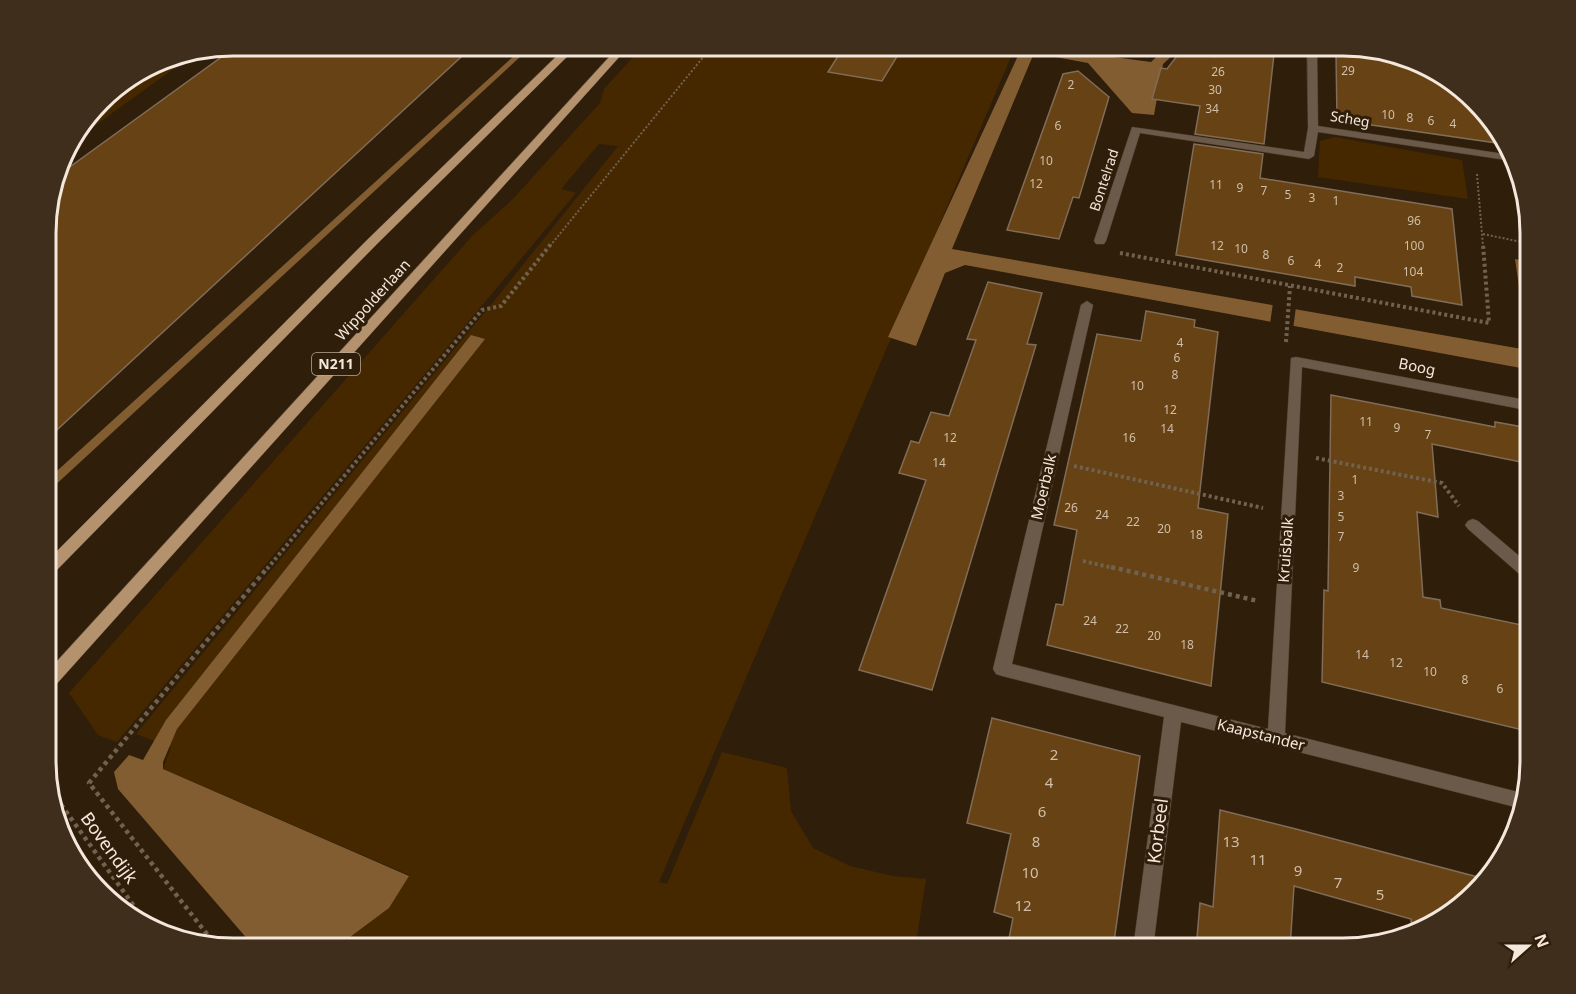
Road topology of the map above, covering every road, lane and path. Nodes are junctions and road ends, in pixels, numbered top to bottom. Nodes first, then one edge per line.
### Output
1 (563, 56) edge
2 (615, 56) edge
3 (704, 56) edge
4 (1312, 56) edge
5 (1313, 128) junction
6 (1136, 129) joint
7 (1475, 153) junction
8 (1503, 157) edge
9 (1483, 234) junction
10 (1100, 241) joint
11 (1520, 242) edge
12 (1290, 286) junction
13 (1087, 305) dead end
14 (1286, 332) dead end
15 (1296, 361) joint
16 (1520, 404) edge
17 (1292, 453) junction
18 (1050, 460) junction
19 (1288, 513) junction
20 (1473, 525) joint
21 (56, 560) edge
22 (1083, 561) dead end
23 (1520, 566) edge
24 (1282, 606) junction
25 (1002, 669) joint
26 (56, 672) edge
27 (1173, 713) junction
28 (1276, 739) junction
29 (1516, 800) edge
30 (62, 807) edge
31 (137, 911) edge
32 (209, 937) edge
33 (1144, 938) edge

1 - 21 main road
2 - 26 main road, Wippolderlaan / N211
3 - 32 path
4 - 5 street
5 - 6 street, Scheg
5 - 7 street, Scheg
6 - 10 street, Bontelrad
7 - 8 street, Scheg
7 - 9 path
9 - 11 path
9 - 12 path
10 - 12 path
12 - 14 path
13 - 18 street, Moerbalk
15 - 16 street, Boog
15 - 17 street, Kruisbalk
17 - 19 street, Kruisbalk
17 - 20 path
18 - 19 path
18 - 25 street, Moerbalk
19 - 24 street, Kruisbalk
20 - 23 street
22 - 24 path
24 - 28 street, Kruisbalk
25 - 27 street, Kaapstander
27 - 28 street, Kaapstander
27 - 33 street, Korbeel
28 - 29 street, Kaapstander
30 - 31 path, Bovendijk

